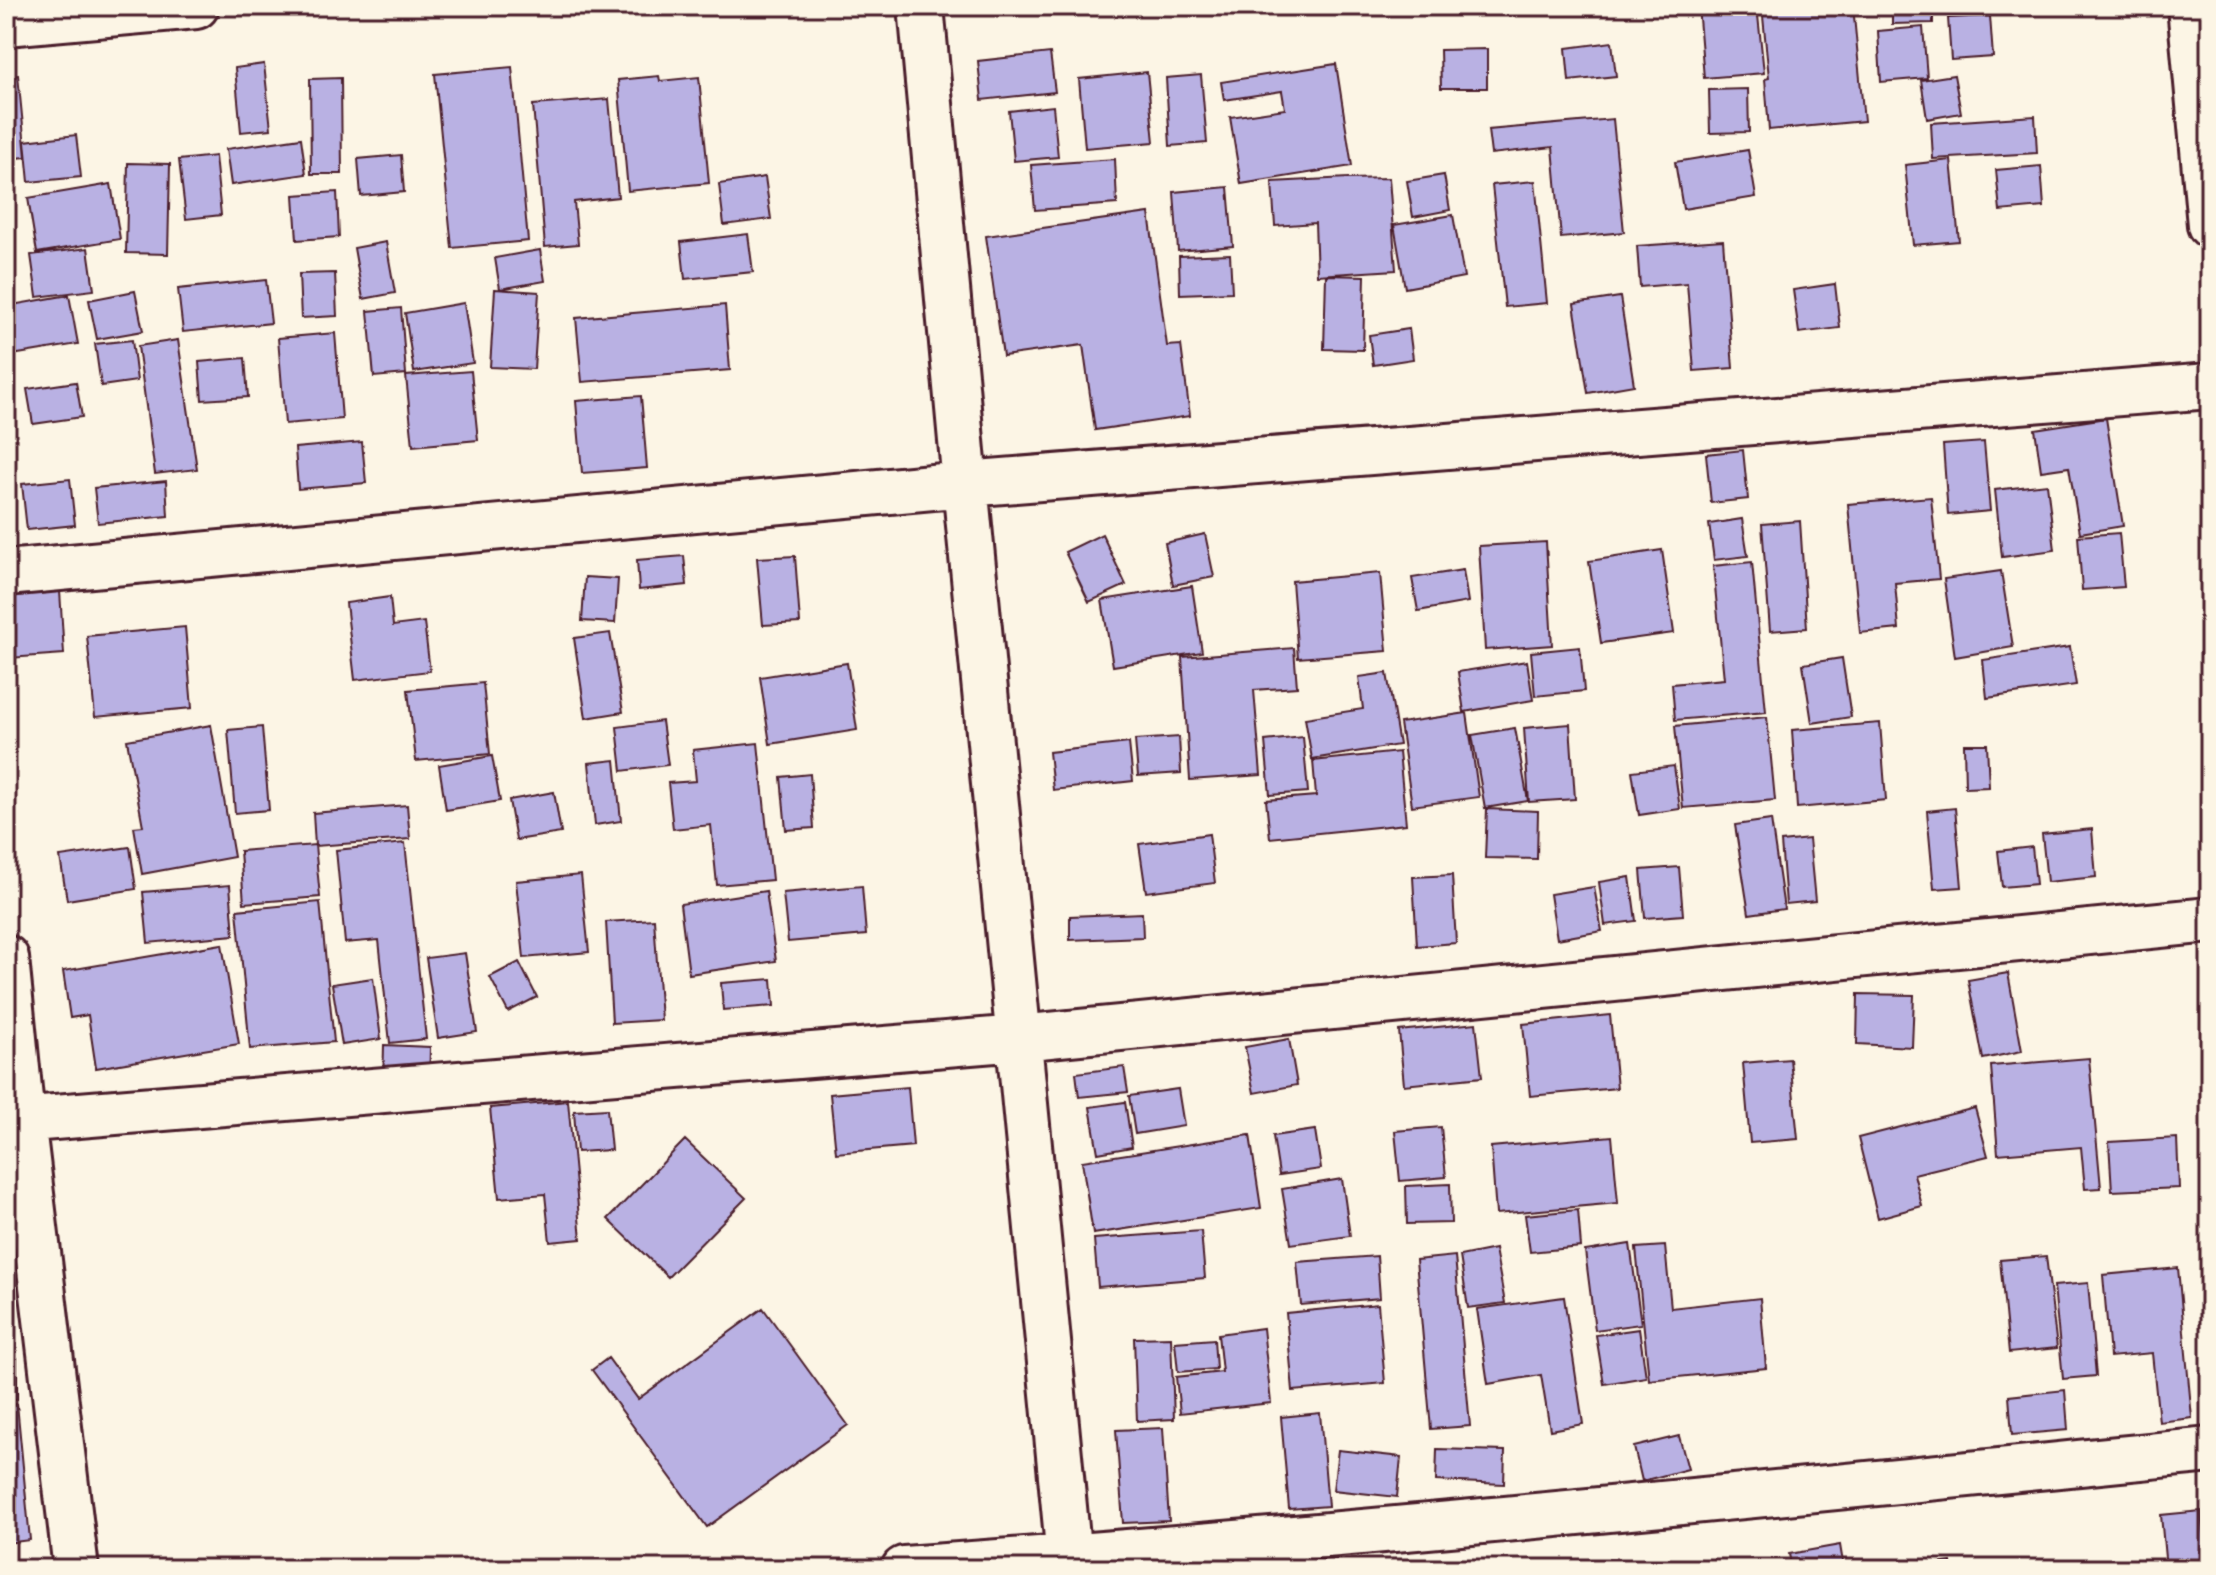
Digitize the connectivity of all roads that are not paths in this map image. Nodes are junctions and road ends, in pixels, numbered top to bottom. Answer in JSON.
{"nodes":[{"id":1,"x":196,"y":6,"type":"edge"},
{"id":2,"x":921,"y":6,"type":"edge"},
{"id":3,"x":2190,"y":6,"type":"edge"},
{"id":4,"x":6,"y":23,"type":"edge"},
{"id":5,"x":2210,"y":225,"type":"edge"},
{"id":6,"x":2210,"y":386,"type":"edge"},
{"id":7,"x":965,"y":484,"type":"junction"},
{"id":8,"x":6,"y":573,"type":"edge"},
{"id":9,"x":2210,"y":920,"type":"edge"},
{"id":10,"x":6,"y":958,"type":"edge"},
{"id":11,"x":1019,"y":1038,"type":"junction"},
{"id":12,"x":14,"y":1120,"type":"edge"},
{"id":13,"x":2210,"y":1450,"type":"edge"},
{"id":14,"x":1070,"y":1563,"type":"edge"},
{"id":15,"x":76,"y":1569,"type":"edge"},
{"id":16,"x":904,"y":1569,"type":"edge"}],
"edges":[{"from":1,"to":4,"type":"street"},
{"from":2,"to":7,"type":"street"},
{"from":3,"to":5,"type":"street"},
{"from":6,"to":7,"type":"street"},
{"from":7,"to":8,"type":"street"},
{"from":7,"to":11,"type":"street"},
{"from":9,"to":11,"type":"street"},
{"from":10,"to":12,"type":"street"},
{"from":11,"to":12,"type":"street"},
{"from":11,"to":14,"type":"street"},
{"from":12,"to":15,"type":"street"},
{"from":13,"to":14,"type":"street"},
{"from":14,"to":16,"type":"street"}]}
